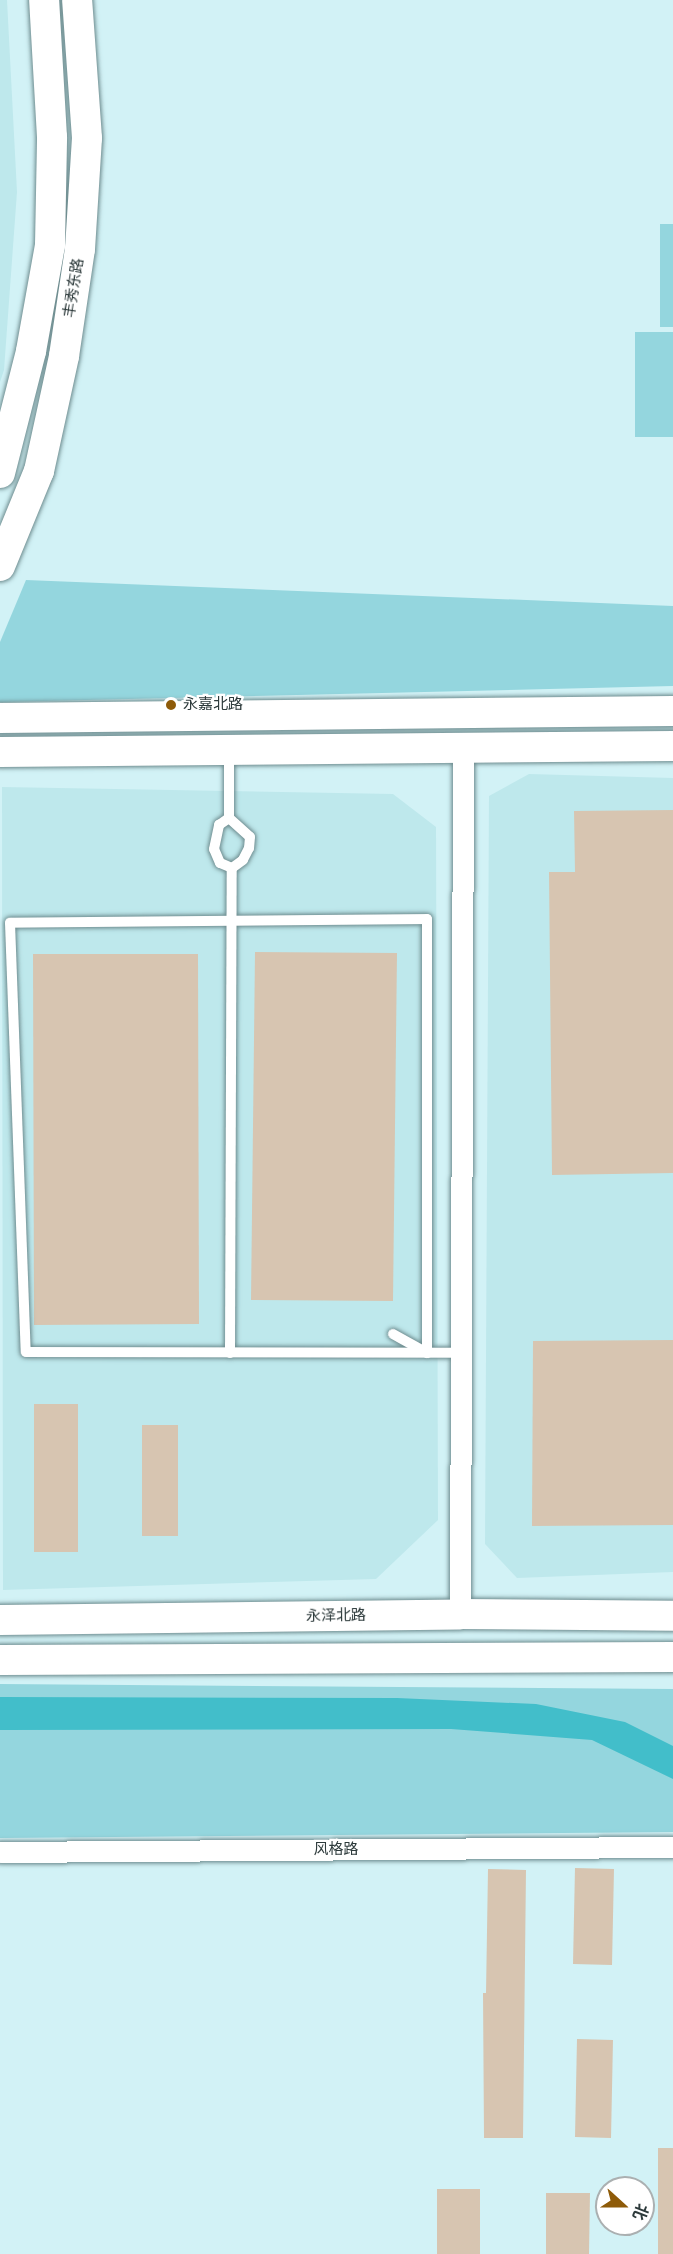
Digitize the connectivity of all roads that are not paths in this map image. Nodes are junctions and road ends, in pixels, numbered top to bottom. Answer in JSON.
{"nodes":[{"id":1,"x":44,"y":0,"type":"edge"},
{"id":2,"x":77,"y":0,"type":"edge"},
{"id":3,"x":0,"y":473,"type":"edge"},
{"id":4,"x":0,"y":566,"type":"edge"},
{"id":5,"x":673,"y":711,"type":"edge"},
{"id":6,"x":0,"y":718,"type":"edge"},
{"id":7,"x":673,"y":746,"type":"edge"},
{"id":8,"x":463,"y":749,"type":"junction"},
{"id":9,"x":0,"y":752,"type":"edge"},
{"id":10,"x":229,"y":752,"type":"junction"},
{"id":11,"x":229,"y":818,"type":"junction"},
{"id":12,"x":232,"y":868,"type":"junction"},
{"id":13,"x":233,"y":921,"type":"junction"},
{"id":14,"x":393,"y":1334,"type":"dead end"},
{"id":15,"x":230,"y":1353,"type":"junction"},
{"id":16,"x":427,"y":1353,"type":"junction"},
{"id":17,"x":460,"y":1353,"type":"junction"},
{"id":18,"x":460,"y":1614,"type":"junction"},
{"id":19,"x":673,"y":1616,"type":"edge"},
{"id":20,"x":0,"y":1620,"type":"edge"},
{"id":21,"x":673,"y":1657,"type":"edge"},
{"id":22,"x":0,"y":1660,"type":"edge"},
{"id":23,"x":673,"y":1847,"type":"edge"},
{"id":24,"x":0,"y":1852,"type":"edge"}],
"edges":[{"from":1,"to":3,"type":"street","name":"丰秀东路"},
{"from":2,"to":4,"type":"street","name":"丰秀东路"},
{"from":5,"to":6,"type":"street"},
{"from":7,"to":8,"type":"street"},
{"from":8,"to":10,"type":"street"},
{"from":8,"to":17,"type":"street"},
{"from":9,"to":10,"type":"street"},
{"from":10,"to":11,"type":"lane"},
{"from":11,"to":12,"type":"lane"},
{"from":11,"to":12,"type":"lane"},
{"from":12,"to":13,"type":"lane"},
{"from":13,"to":15,"type":"lane"},
{"from":13,"to":15,"type":"lane"},
{"from":13,"to":16,"type":"lane"},
{"from":14,"to":16,"type":"lane"},
{"from":15,"to":16,"type":"lane"},
{"from":16,"to":17,"type":"lane"},
{"from":17,"to":18,"type":"street"},
{"from":18,"to":19,"type":"street","name":"永泽北路"},
{"from":18,"to":20,"type":"street","name":"永泽北路"},
{"from":21,"to":22,"type":"street"},
{"from":23,"to":24,"type":"street","name":"风格路"}]}
